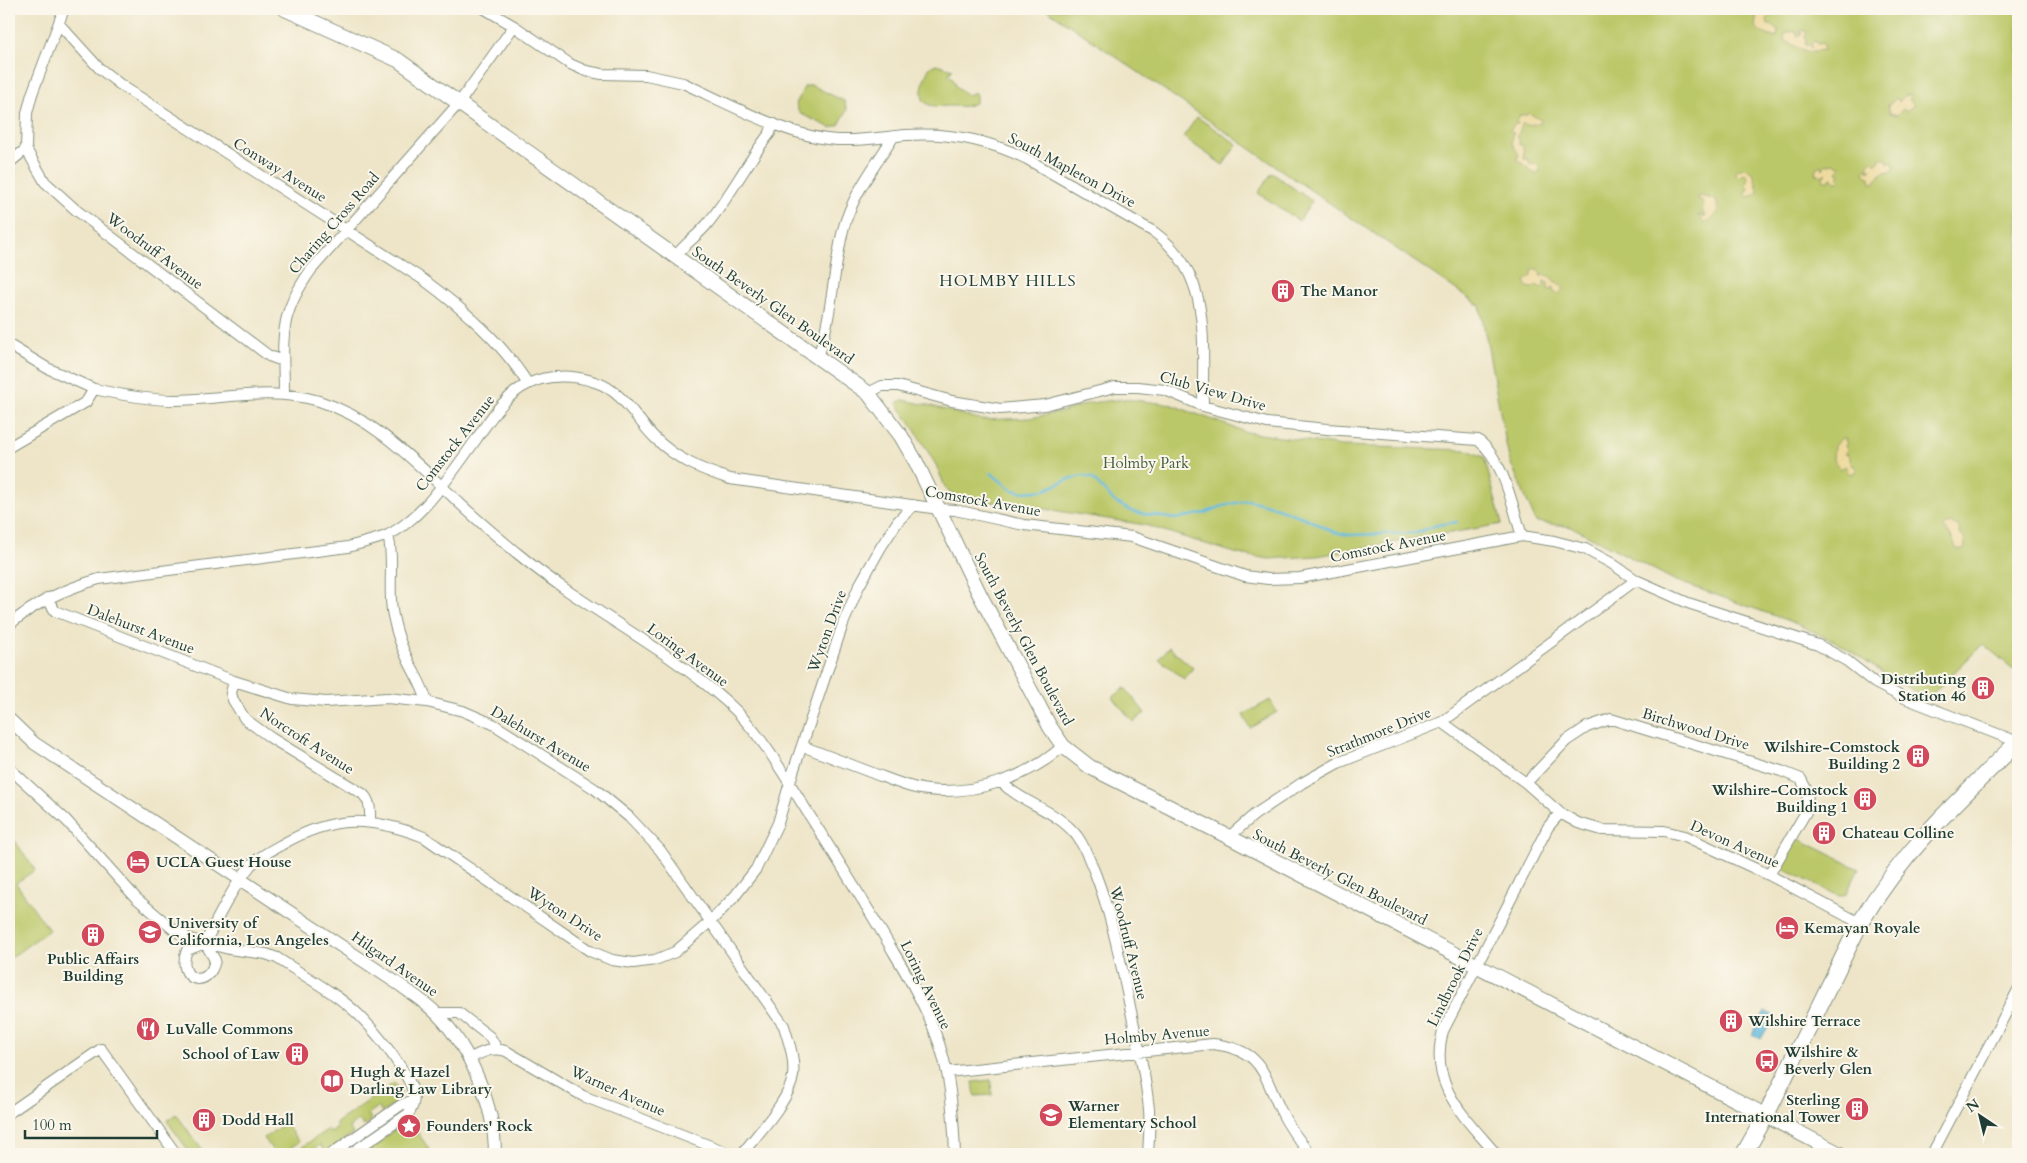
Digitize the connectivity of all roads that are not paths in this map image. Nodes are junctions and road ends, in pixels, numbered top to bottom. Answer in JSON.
{"nodes":[{"id":1,"x":64,"y":9,"type":"edge"},
{"id":2,"x":285,"y":9,"type":"edge"},
{"id":3,"x":485,"y":9,"type":"edge"},
{"id":4,"x":59,"y":24,"type":"junction"},
{"id":5,"x":514,"y":26,"type":"junction"},
{"id":6,"x":459,"y":103,"type":"junction"},
{"id":7,"x":773,"y":123,"type":"junction"},
{"id":8,"x":894,"y":136,"type":"junction"},
{"id":9,"x":26,"y":149,"type":"junction"},
{"id":10,"x":9,"y":163,"type":"edge"},
{"id":11,"x":347,"y":230,"type":"junction"},
{"id":12,"x":676,"y":256,"type":"junction"},
{"id":13,"x":9,"y":345,"type":"edge"},
{"id":14,"x":818,"y":357,"type":"junction"},
{"id":15,"x":283,"y":361,"type":"junction"},
{"id":16,"x":528,"y":384,"type":"junction"},
{"id":17,"x":94,"y":390,"type":"junction"},
{"id":18,"x":868,"y":393,"type":"junction"},
{"id":19,"x":284,"y":396,"type":"junction"},
{"id":20,"x":1203,"y":406,"type":"junction"},
{"id":21,"x":9,"y":446,"type":"edge"},
{"id":22,"x":441,"y":486,"type":"junction"},
{"id":23,"x":914,"y":505,"type":"junction"},
{"id":24,"x":939,"y":509,"type":"junction"},
{"id":25,"x":388,"y":535,"type":"junction"},
{"id":26,"x":1522,"y":536,"type":"junction"},
{"id":27,"x":1636,"y":580,"type":"junction"},
{"id":28,"x":47,"y":598,"type":"junction"},
{"id":29,"x":9,"y":625,"type":"edge"},
{"id":30,"x":234,"y":681,"type":"junction"},
{"id":31,"x":427,"y":702,"type":"junction"},
{"id":32,"x":9,"y":719,"type":"edge"},
{"id":33,"x":1442,"y":722,"type":"junction"},
{"id":34,"x":2018,"y":742,"type":"edge"},
{"id":35,"x":802,"y":746,"type":"junction"},
{"id":36,"x":1063,"y":746,"type":"junction"},
{"id":37,"x":9,"y":768,"type":"edge"},
{"id":38,"x":1001,"y":782,"type":"junction"},
{"id":39,"x":789,"y":783,"type":"junction"},
{"id":40,"x":1526,"y":783,"type":"junction"},
{"id":41,"x":1560,"y":813,"type":"junction"},
{"id":42,"x":370,"y":821,"type":"junction"},
{"id":43,"x":1229,"y":837,"type":"junction"},
{"id":44,"x":1769,"y":874,"type":"junction"},
{"id":45,"x":241,"y":880,"type":"junction"},
{"id":46,"x":711,"y":921,"type":"junction"},
{"id":47,"x":1860,"y":923,"type":"junction"},
{"id":48,"x":205,"y":942,"type":"junction"},
{"id":49,"x":1476,"y":966,"type":"junction"},
{"id":50,"x":2018,"y":990,"type":"edge"},
{"id":51,"x":2015,"y":1006,"type":"edge"},
{"id":52,"x":436,"y":1013,"type":"junction"},
{"id":53,"x":497,"y":1048,"type":"junction"},
{"id":54,"x":1139,"y":1051,"type":"junction"},
{"id":55,"x":469,"y":1059,"type":"junction"},
{"id":56,"x":947,"y":1072,"type":"junction"},
{"id":57,"x":414,"y":1100,"type":"junction"},
{"id":58,"x":9,"y":1113,"type":"edge"},
{"id":59,"x":1766,"y":1115,"type":"junction"},
{"id":60,"x":176,"y":1154,"type":"edge"},
{"id":61,"x":332,"y":1154,"type":"edge"},
{"id":62,"x":350,"y":1154,"type":"edge"},
{"id":63,"x":495,"y":1154,"type":"edge"},
{"id":64,"x":731,"y":1154,"type":"edge"},
{"id":65,"x":742,"y":1154,"type":"edge"},
{"id":66,"x":955,"y":1154,"type":"edge"},
{"id":67,"x":1148,"y":1154,"type":"edge"},
{"id":68,"x":1311,"y":1154,"type":"edge"},
{"id":69,"x":1496,"y":1154,"type":"edge"},
{"id":70,"x":1744,"y":1154,"type":"edge"},
{"id":71,"x":1840,"y":1154,"type":"edge"},
{"id":72,"x":1932,"y":1154,"type":"edge"}],
"edges":[{"from":1,"to":4,"type":"street"},
{"from":2,"to":6,"type":"main road","name":"South Beverly Glen Boulevard"},
{"from":3,"to":5,"type":"street","name":"South Mapleton Drive"},
{"from":4,"to":9,"type":"street"},
{"from":4,"to":11,"type":"street","name":"Conway Avenue"},
{"from":5,"to":6,"type":"street","name":"Charing Cross Road"},
{"from":5,"to":7,"type":"street","name":"South Mapleton Drive"},
{"from":6,"to":11,"type":"street","name":"Charing Cross Road"},
{"from":6,"to":12,"type":"main road","name":"South Beverly Glen Boulevard"},
{"from":7,"to":8,"type":"street","name":"South Mapleton Drive"},
{"from":7,"to":12,"type":"street"},
{"from":8,"to":14,"type":"street"},
{"from":8,"to":20,"type":"street","name":"South Mapleton Drive"},
{"from":9,"to":10,"type":"street"},
{"from":9,"to":15,"type":"street","name":"Woodruff Avenue"},
{"from":11,"to":15,"type":"street","name":"Charing Cross Road"},
{"from":11,"to":16,"type":"street","name":"Conway Avenue"},
{"from":12,"to":14,"type":"main road","name":"South Beverly Glen Boulevard"},
{"from":13,"to":17,"type":"street"},
{"from":14,"to":18,"type":"main road","name":"South Beverly Glen Boulevard"},
{"from":15,"to":19,"type":"street","name":"Charing Cross Road"},
{"from":16,"to":22,"type":"street","name":"Comstock Avenue"},
{"from":16,"to":23,"type":"street","name":"Comstock Avenue"},
{"from":17,"to":19,"type":"street"},
{"from":17,"to":21,"type":"street"},
{"from":18,"to":20,"type":"street","name":"Club View Drive"},
{"from":18,"to":24,"type":"main road","name":"South Beverly Glen Boulevard"},
{"from":19,"to":22,"type":"street","name":"Loring Avenue"},
{"from":20,"to":26,"type":"street","name":"Club View Drive"},
{"from":22,"to":25,"type":"street","name":"Comstock Avenue"},
{"from":22,"to":39,"type":"street","name":"Loring Avenue"},
{"from":23,"to":24,"type":"street","name":"Comstock Avenue"},
{"from":23,"to":35,"type":"street","name":"Wyton Drive"},
{"from":24,"to":26,"type":"street","name":"Comstock Avenue"},
{"from":24,"to":36,"type":"main road","name":"South Beverly Glen Boulevard"},
{"from":25,"to":28,"type":"street","name":"Comstock Avenue"},
{"from":25,"to":31,"type":"street"},
{"from":26,"to":27,"type":"street","name":"Comstock Avenue"},
{"from":27,"to":33,"type":"street","name":"Strathmore Drive"},
{"from":27,"to":34,"type":"street","name":"Comstock Avenue"},
{"from":28,"to":29,"type":"street","name":"Comstock Avenue"},
{"from":28,"to":30,"type":"street","name":"Dalehurst Avenue"},
{"from":30,"to":31,"type":"street","name":"Dalehurst Avenue"},
{"from":30,"to":42,"type":"street","name":"Norcroft Avenue"},
{"from":31,"to":46,"type":"street","name":"Dalehurst Avenue"},
{"from":32,"to":45,"type":"street","name":"Hilgard Avenue"},
{"from":33,"to":40,"type":"street","name":"Devon Avenue"},
{"from":33,"to":43,"type":"street","name":"Strathmore Drive"},
{"from":34,"to":47,"type":"main road"},
{"from":35,"to":38,"type":"street"},
{"from":35,"to":39,"type":"street","name":"Wyton Drive"},
{"from":36,"to":38,"type":"street"},
{"from":36,"to":43,"type":"main road","name":"South Beverly Glen Boulevard"},
{"from":37,"to":48,"type":"street"},
{"from":38,"to":54,"type":"street","name":"Woodruff Avenue"},
{"from":39,"to":46,"type":"street","name":"Wyton Drive"},
{"from":39,"to":56,"type":"street","name":"Loring Avenue"},
{"from":40,"to":41,"type":"street","name":"Devon Avenue"},
{"from":40,"to":44,"type":"street","name":"Birchwood Drive"},
{"from":41,"to":44,"type":"street","name":"Devon Avenue"},
{"from":41,"to":49,"type":"street","name":"Lindbrook Drive"},
{"from":42,"to":45,"type":"street","name":"Wyton Drive"},
{"from":42,"to":46,"type":"street","name":"Wyton Drive"},
{"from":43,"to":49,"type":"main road","name":"South Beverly Glen Boulevard"},
{"from":44,"to":47,"type":"street","name":"Devon Avenue"},
{"from":45,"to":48,"type":"street","name":"Wyton Drive"},
{"from":45,"to":52,"type":"street","name":"Hilgard Avenue"},
{"from":46,"to":65,"type":"street","name":"Dalehurst Avenue"},
{"from":47,"to":59,"type":"main road"},
{"from":48,"to":57,"type":"street"},
{"from":49,"to":59,"type":"main road","name":"South Beverly Glen Boulevard"},
{"from":49,"to":69,"type":"street","name":"Lindbrook Drive"},
{"from":50,"to":51,"type":"street"},
{"from":51,"to":72,"type":"street"},
{"from":52,"to":53,"type":"street","name":"Warner Avenue"},
{"from":52,"to":55,"type":"street","name":"Hilgard Avenue"},
{"from":53,"to":55,"type":"street"},
{"from":53,"to":64,"type":"street","name":"Warner Avenue"},
{"from":54,"to":56,"type":"street","name":"Holmby Avenue"},
{"from":54,"to":67,"type":"street","name":"Woodruff Avenue"},
{"from":54,"to":68,"type":"street","name":"Holmby Avenue"},
{"from":55,"to":63,"type":"street","name":"Hilgard Avenue"},
{"from":56,"to":66,"type":"street","name":"Loring Avenue"},
{"from":57,"to":61,"type":"street"},
{"from":57,"to":62,"type":"street"},
{"from":58,"to":60,"type":"street"},
{"from":59,"to":70,"type":"main road"},
{"from":59,"to":71,"type":"main road","name":"South Beverly Glen Boulevard"}]}
